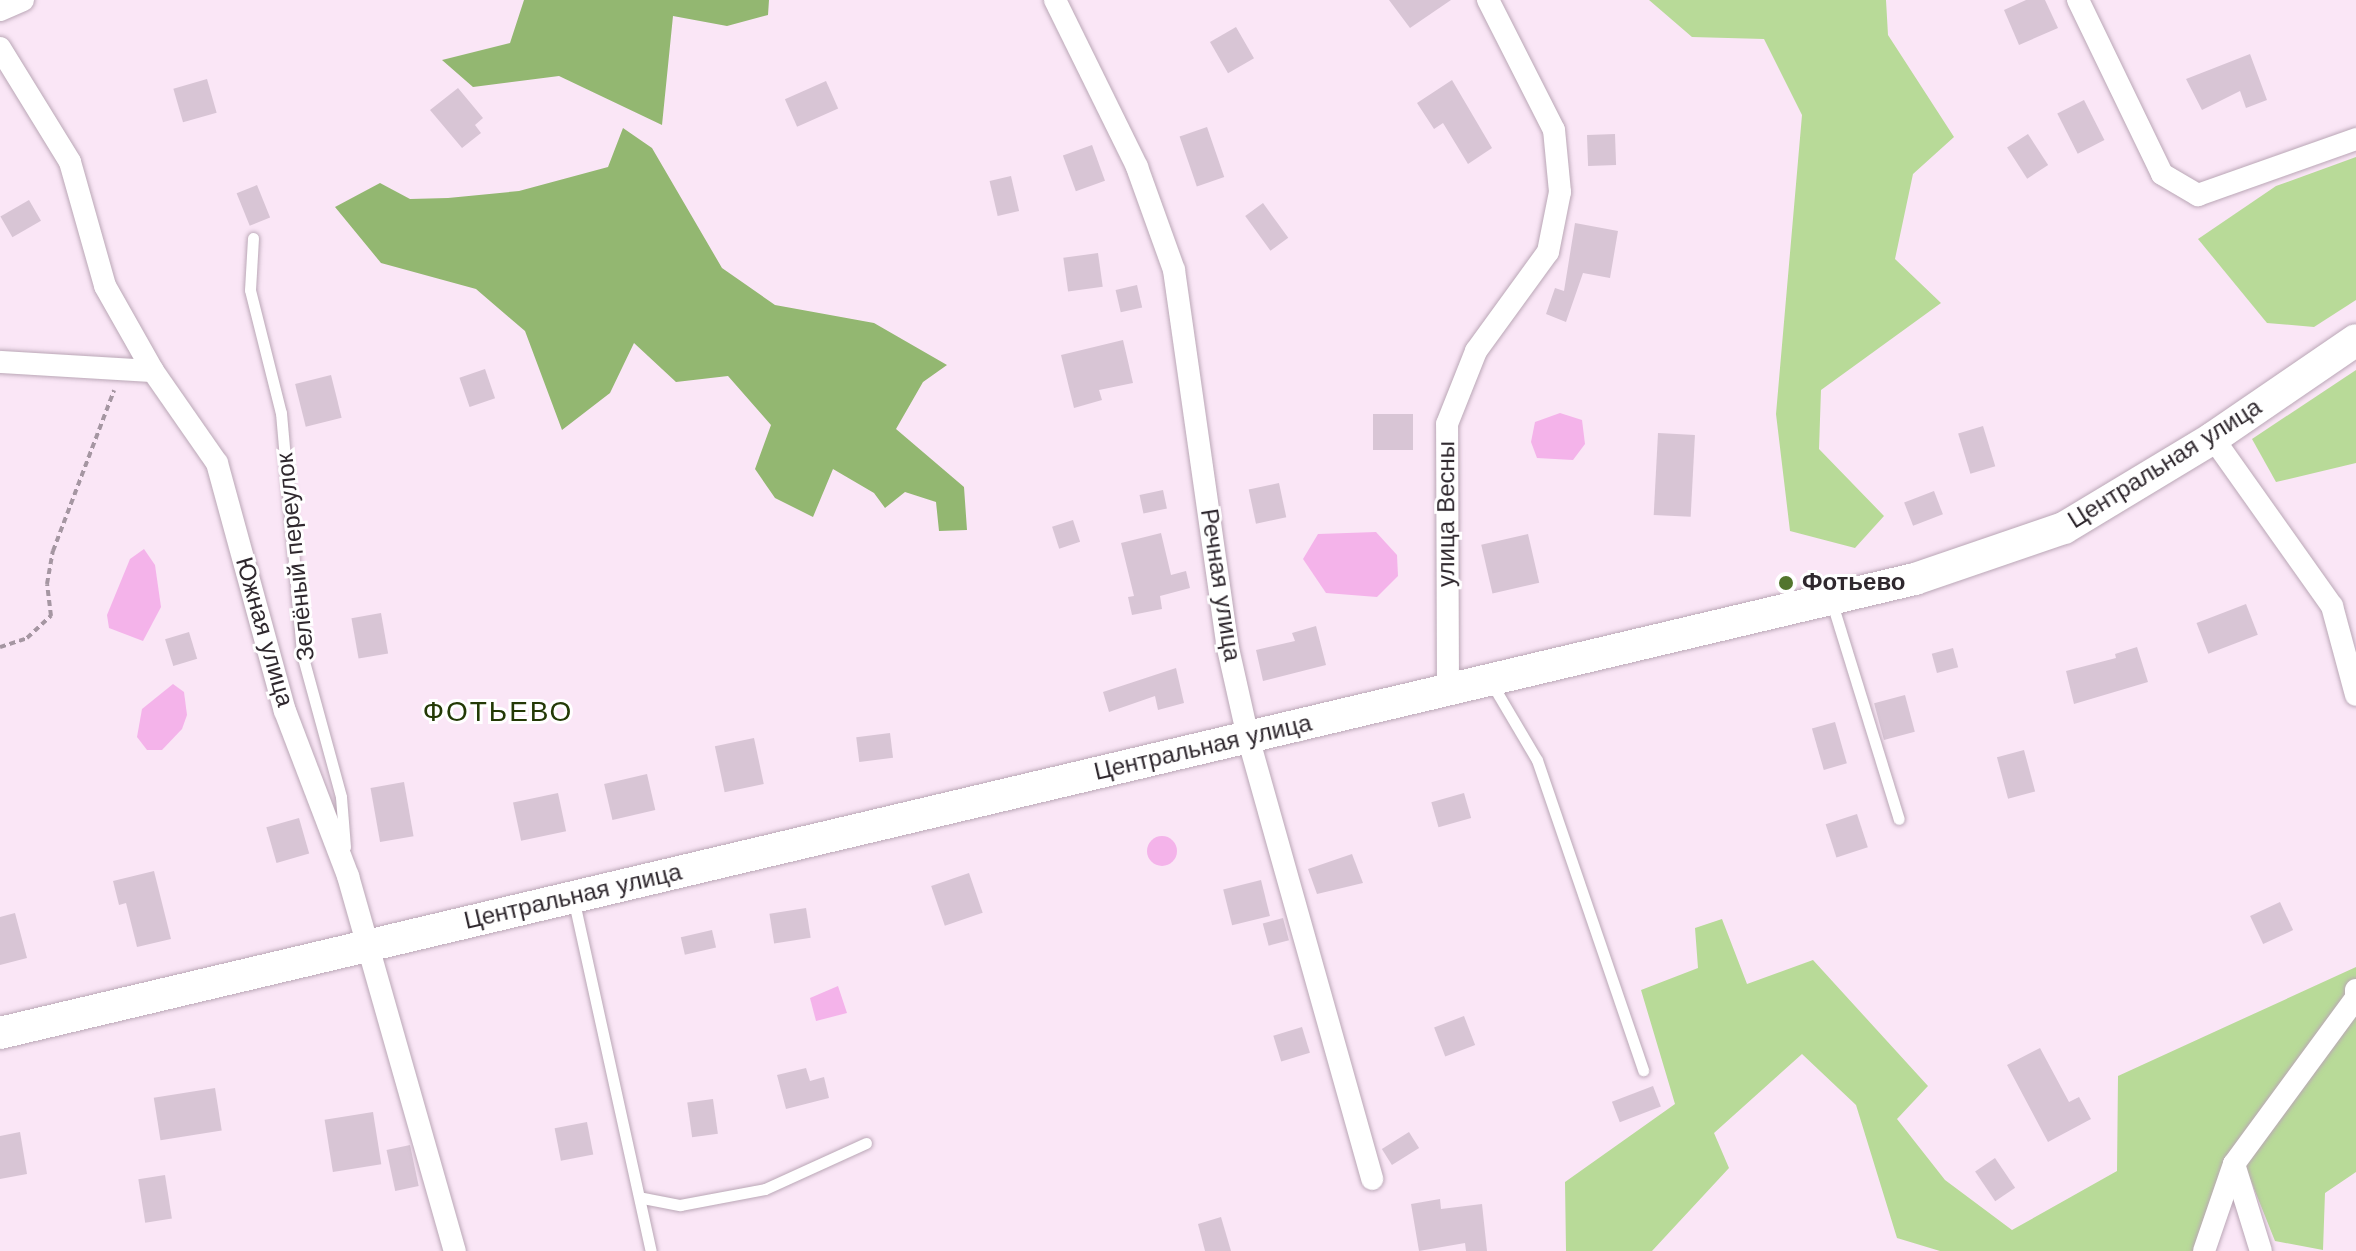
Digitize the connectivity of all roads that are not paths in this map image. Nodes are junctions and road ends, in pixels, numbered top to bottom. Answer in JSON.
{"nodes":[{"id":1,"x":23,"y":0,"type":"edge"},
{"id":2,"x":1055,"y":0,"type":"edge"},
{"id":3,"x":1488,"y":0,"type":"edge"},
{"id":4,"x":2078,"y":0,"type":"edge"},
{"id":5,"x":0,"y":10,"type":"edge"},
{"id":6,"x":0,"y":48,"type":"edge"},
{"id":7,"x":2356,"y":139,"type":"edge"},
{"id":8,"x":253,"y":238,"type":"dead end"},
{"id":9,"x":2356,"y":340,"type":"edge"},
{"id":10,"x":0,"y":362,"type":"edge"},
{"id":11,"x":153,"y":371,"type":"junction"},
{"id":12,"x":2213,"y":438,"type":"junction"},
{"id":13,"x":1831,"y":599,"type":"junction"},
{"id":14,"x":2332,"y":606,"type":"junction"},
{"id":15,"x":2356,"y":618,"type":"edge"},
{"id":16,"x":1490,"y":680,"type":"junction"},
{"id":17,"x":1448,"y":690,"type":"junction"},
{"id":18,"x":2356,"y":695,"type":"edge"},
{"id":19,"x":1248,"y":737,"type":"junction"},
{"id":20,"x":1899,"y":819,"type":"dead end"},
{"id":21,"x":348,"y":876,"type":"junction"},
{"id":22,"x":573,"y":897,"type":"junction"},
{"id":23,"x":364,"y":946,"type":"junction"},
{"id":24,"x":2356,"y":990,"type":"edge"},
{"id":25,"x":0,"y":1033,"type":"edge"},
{"id":26,"x":1643,"y":1070,"type":"dead end"},
{"id":27,"x":866,"y":1143,"type":"dead end"},
{"id":28,"x":2234,"y":1164,"type":"junction"},
{"id":29,"x":1372,"y":1179,"type":"dead end"},
{"id":30,"x":643,"y":1198,"type":"junction"},
{"id":31,"x":455,"y":1251,"type":"edge"},
{"id":32,"x":651,"y":1251,"type":"edge"},
{"id":33,"x":2204,"y":1251,"type":"edge"},
{"id":34,"x":2261,"y":1251,"type":"edge"}],
"edges":[{"from":1,"to":5,"type":"street"},
{"from":2,"to":19,"type":"street","name":"Речная улица"},
{"from":3,"to":17,"type":"street","name":"улица Весны"},
{"from":4,"to":7,"type":"street"},
{"from":6,"to":11,"type":"street","name":"Южная улица"},
{"from":8,"to":21,"type":"lane","name":"Зелёный переулок"},
{"from":9,"to":12,"type":"main road","name":"Центральная улица"},
{"from":10,"to":11,"type":"street"},
{"from":11,"to":21,"type":"street","name":"Южная улица"},
{"from":12,"to":13,"type":"main road","name":"Центральная улица"},
{"from":12,"to":14,"type":"street"},
{"from":13,"to":16,"type":"main road","name":"Центральная улица"},
{"from":13,"to":20,"type":"lane"},
{"from":14,"to":15,"type":"street"},
{"from":14,"to":18,"type":"street"},
{"from":16,"to":17,"type":"main road","name":"Центральная улица"},
{"from":16,"to":26,"type":"lane"},
{"from":17,"to":19,"type":"main road","name":"Центральная улица"},
{"from":19,"to":22,"type":"main road","name":"Центральная улица"},
{"from":19,"to":29,"type":"street","name":"Речная улица"},
{"from":21,"to":23,"type":"street","name":"Южная улица"},
{"from":22,"to":23,"type":"main road","name":"Центральная улица"},
{"from":22,"to":30,"type":"lane"},
{"from":23,"to":25,"type":"main road","name":"Центральная улица"},
{"from":23,"to":31,"type":"street","name":"Южная улица"},
{"from":24,"to":28,"type":"street"},
{"from":27,"to":30,"type":"lane"},
{"from":28,"to":33,"type":"street"},
{"from":28,"to":34,"type":"street"},
{"from":30,"to":32,"type":"lane"}]}
